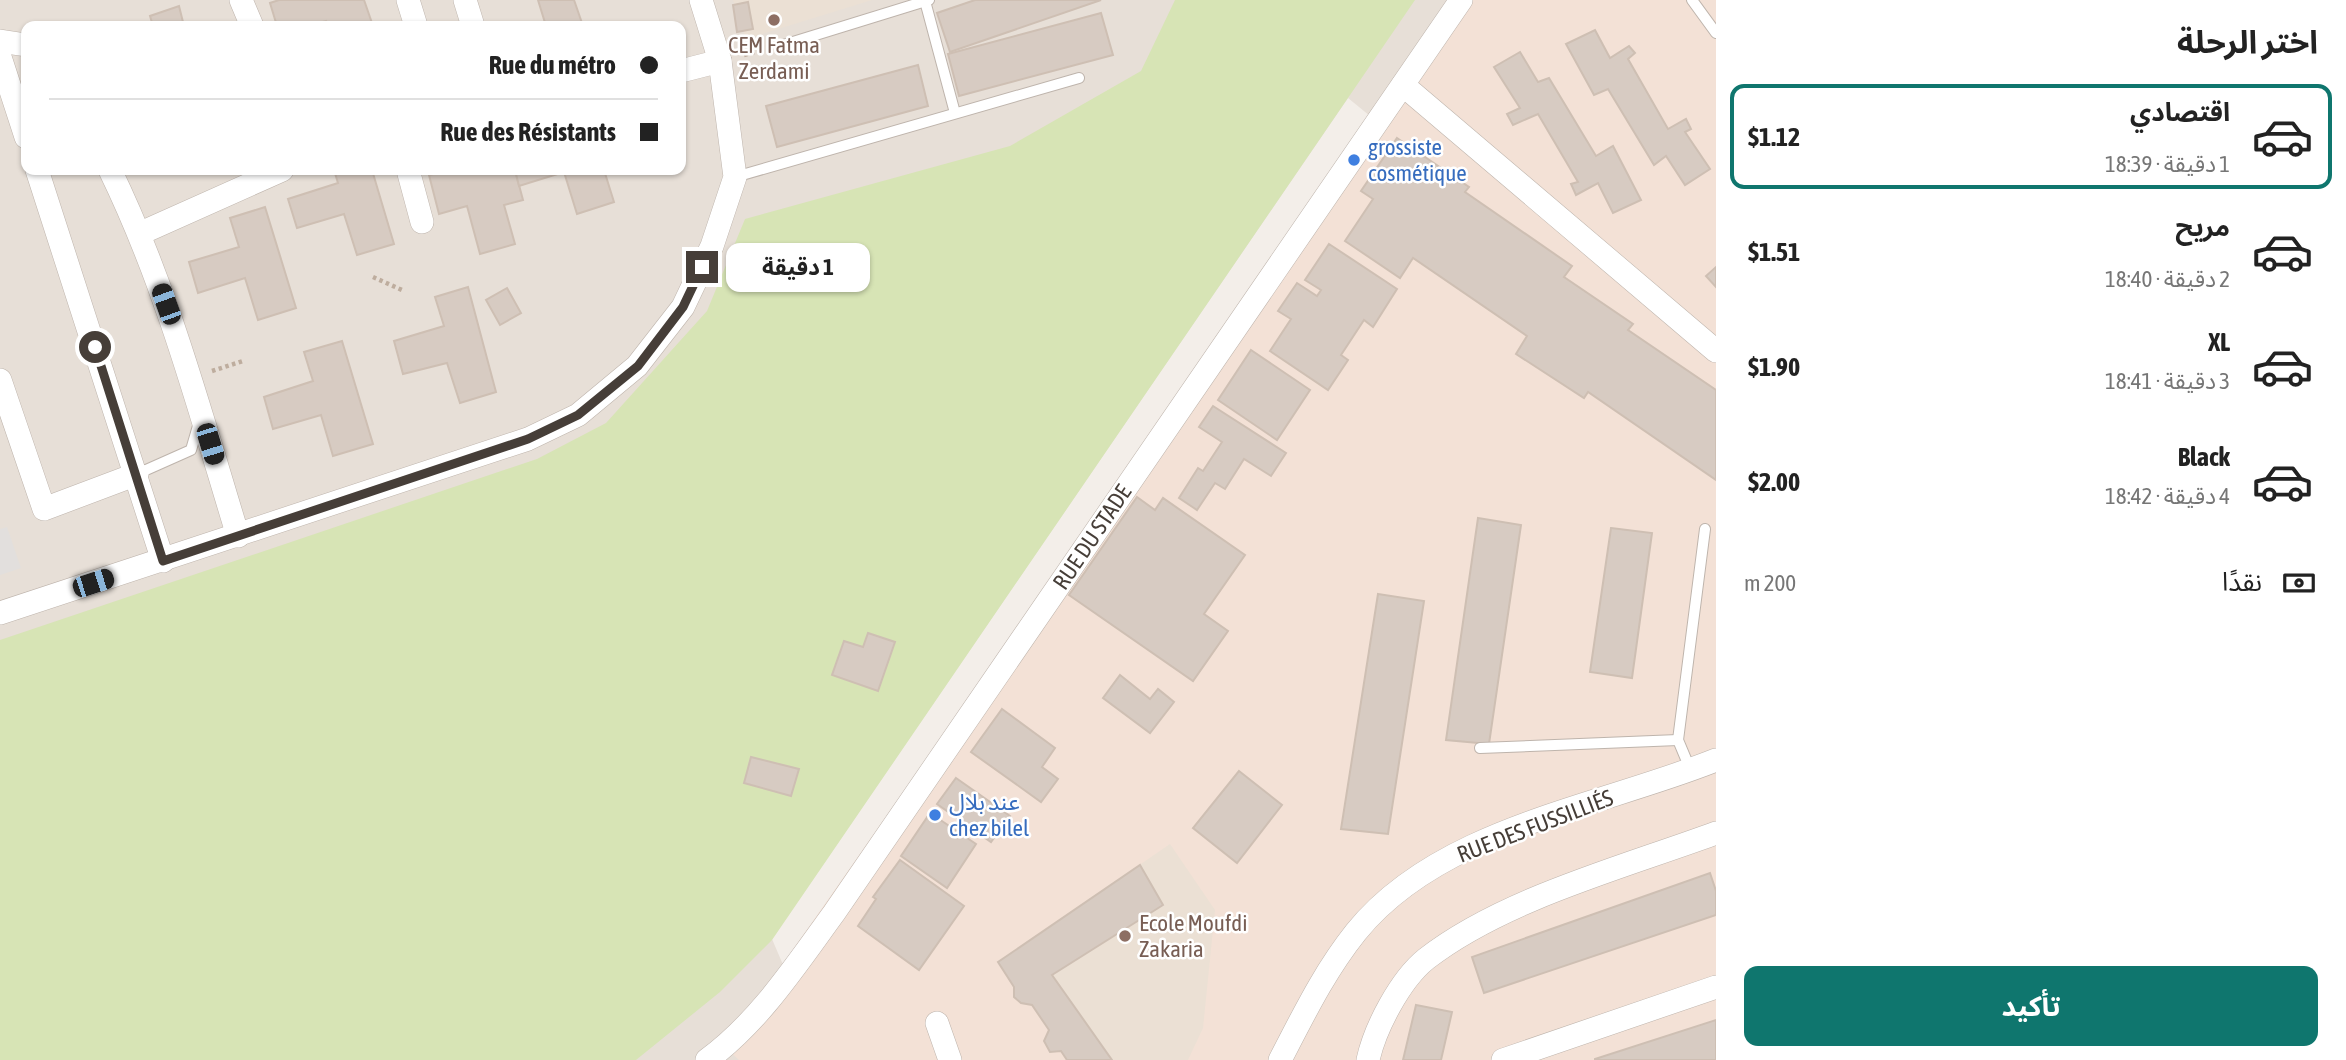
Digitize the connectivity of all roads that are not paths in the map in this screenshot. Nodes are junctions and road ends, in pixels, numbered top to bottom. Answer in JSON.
{"nodes":[{"id":1,"x":241,"y":0,"type":"edge"},
{"id":2,"x":408,"y":0,"type":"edge"},
{"id":3,"x":465,"y":0,"type":"edge"},
{"id":4,"x":701,"y":0,"type":"edge"},
{"id":5,"x":1461,"y":0,"type":"edge"},
{"id":6,"x":1692,"y":0,"type":"edge"},
{"id":7,"x":927,"y":1,"type":"edge"},
{"id":8,"x":250,"y":21,"type":"edge"},
{"id":9,"x":414,"y":21,"type":"edge"},
{"id":10,"x":471,"y":21,"type":"edge"},
{"id":11,"x":1716,"y":33,"type":"edge"},
{"id":12,"x":0,"y":41,"type":"edge"},
{"id":13,"x":21,"y":44,"type":"edge"},
{"id":14,"x":780,"y":46,"type":"road end"},
{"id":15,"x":0,"y":57,"type":"edge"},
{"id":16,"x":720,"y":61,"type":"junction"},
{"id":17,"x":686,"y":70,"type":"edge"},
{"id":18,"x":1079,"y":78,"type":"dead end"},
{"id":19,"x":1403,"y":85,"type":"junction"},
{"id":20,"x":955,"y":113,"type":"junction"},
{"id":21,"x":21,"y":122,"type":"edge"},
{"id":22,"x":39,"y":175,"type":"edge"},
{"id":23,"x":112,"y":175,"type":"edge"},
{"id":24,"x":271,"y":175,"type":"edge"},
{"id":25,"x":409,"y":175,"type":"edge"},
{"id":26,"x":735,"y":177,"type":"junction"},
{"id":27,"x":422,"y":222,"type":"dead end"},
{"id":28,"x":141,"y":233,"type":"junction"},
{"id":29,"x":1716,"y":351,"type":"edge"},
{"id":30,"x":0,"y":380,"type":"edge"},
{"id":31,"x":193,"y":388,"type":"junction"},
{"id":32,"x":137,"y":474,"type":"junction"},
{"id":33,"x":1705,"y":529,"type":"dead end"},
{"id":34,"x":238,"y":536,"type":"junction"},
{"id":35,"x":163,"y":561,"type":"junction"},
{"id":36,"x":0,"y":613,"type":"edge"},
{"id":37,"x":1678,"y":740,"type":"junction"},
{"id":38,"x":1480,"y":748,"type":"dead end"},
{"id":39,"x":1716,"y":763,"type":"edge"},
{"id":40,"x":1691,"y":771,"type":"junction"},
{"id":41,"x":1716,"y":833,"type":"edge"},
{"id":42,"x":1716,"y":987,"type":"edge"},
{"id":43,"x":937,"y":1023,"type":"dead end"},
{"id":44,"x":720,"y":1056,"type":"edge"},
{"id":45,"x":950,"y":1060,"type":"edge"},
{"id":46,"x":1280,"y":1060,"type":"edge"},
{"id":47,"x":1368,"y":1060,"type":"edge"},
{"id":48,"x":1503,"y":1060,"type":"edge"}],
"edges":[{"from":1,"to":8,"type":"street"},
{"from":2,"to":9,"type":"street"},
{"from":3,"to":10,"type":"street"},
{"from":4,"to":16,"type":"street"},
{"from":5,"to":19,"type":"street","name":"RUE DU STADE"},
{"from":6,"to":11,"type":"lane"},
{"from":7,"to":14,"type":"lane"},
{"from":7,"to":20,"type":"lane"},
{"from":12,"to":13,"type":"street"},
{"from":15,"to":21,"type":"street"},
{"from":16,"to":17,"type":"street"},
{"from":16,"to":26,"type":"street"},
{"from":18,"to":20,"type":"lane"},
{"from":19,"to":29,"type":"street"},
{"from":19,"to":44,"type":"street","name":"RUE DU STADE"},
{"from":20,"to":26,"type":"lane"},
{"from":22,"to":32,"type":"street"},
{"from":23,"to":28,"type":"street"},
{"from":24,"to":28,"type":"street"},
{"from":25,"to":27,"type":"street"},
{"from":26,"to":34,"type":"street"},
{"from":28,"to":31,"type":"street"},
{"from":30,"to":32,"type":"street"},
{"from":31,"to":32,"type":"lane"},
{"from":31,"to":34,"type":"street"},
{"from":32,"to":35,"type":"street"},
{"from":33,"to":37,"type":"lane"},
{"from":34,"to":35,"type":"street"},
{"from":35,"to":36,"type":"street"},
{"from":37,"to":38,"type":"lane"},
{"from":37,"to":40,"type":"lane"},
{"from":39,"to":40,"type":"street","name":"RUE DES FUSSILLIÉS"},
{"from":40,"to":46,"type":"street","name":"RUE DES FUSSILLIÉS"},
{"from":41,"to":47,"type":"street"},
{"from":42,"to":48,"type":"street"},
{"from":43,"to":45,"type":"street"}]}
